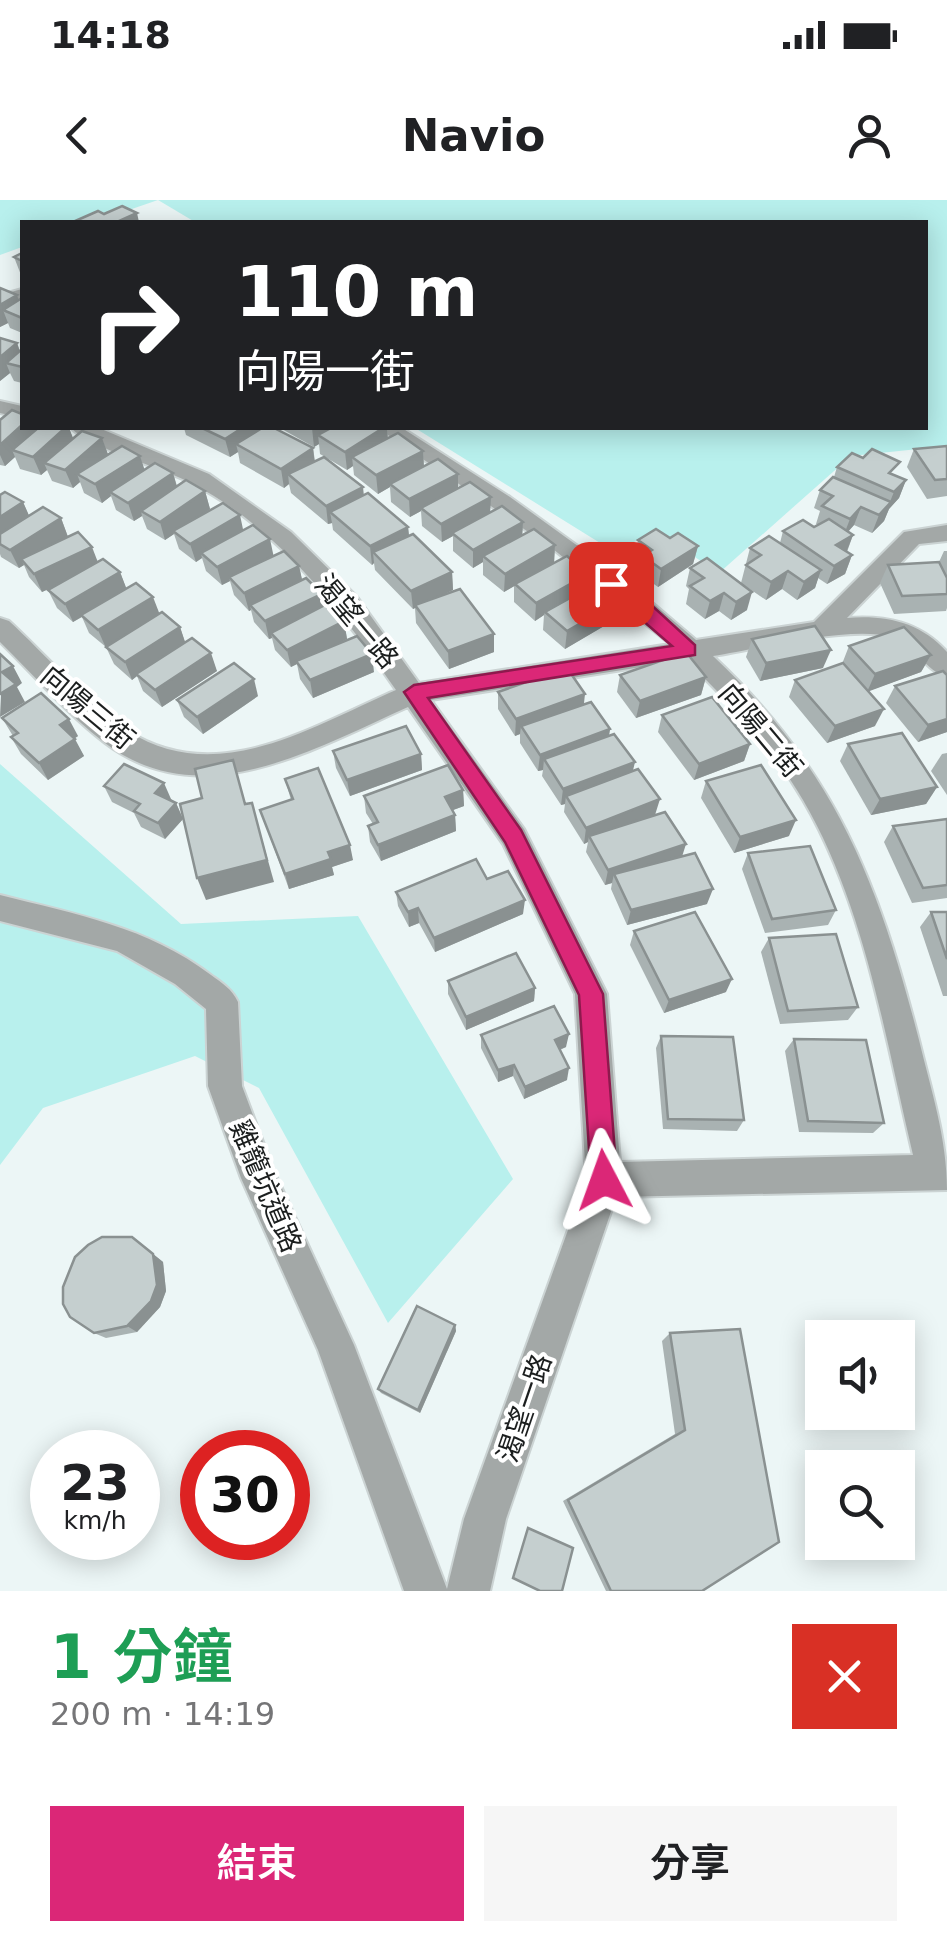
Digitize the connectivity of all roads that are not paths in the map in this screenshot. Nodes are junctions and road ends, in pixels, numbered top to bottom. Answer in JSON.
{"nodes":[{"id":1,"x":87,"y":430,"type":"edge"},
{"id":2,"x":391,"y":430,"type":"edge"},
{"id":3,"x":947,"y":532,"type":"edge"},
{"id":4,"x":0,"y":627,"type":"edge"},
{"id":5,"x":821,"y":630,"type":"junction"},
{"id":6,"x":688,"y":650,"type":"junction"},
{"id":7,"x":947,"y":668,"type":"edge"},
{"id":8,"x":414,"y":692,"type":"junction"},
{"id":9,"x":0,"y":908,"type":"edge"},
{"id":10,"x":941,"y":1172,"type":"edge"},
{"id":11,"x":604,"y":1180,"type":"junction"},
{"id":12,"x":426,"y":1591,"type":"edge"},
{"id":13,"x":468,"y":1591,"type":"edge"}],
"edges":[{"from":1,"to":8,"type":"street","name":"渴望一路"},
{"from":2,"to":6,"type":"street","name":"向陽二街"},
{"from":3,"to":5,"type":"street"},
{"from":4,"to":8,"type":"street","name":"向陽三街"},
{"from":5,"to":6,"type":"street","name":"向陽三街"},
{"from":5,"to":7,"type":"street","name":"向陽三街"},
{"from":6,"to":8,"type":"street","name":"向陽三街"},
{"from":6,"to":10,"type":"street","name":"向陽二街"},
{"from":8,"to":11,"type":"street","name":"渴望一路"},
{"from":9,"to":12,"type":"street","name":"雞籠坑道路"},
{"from":10,"to":11,"type":"street"},
{"from":11,"to":13,"type":"street","name":"渴望一路"}]}
